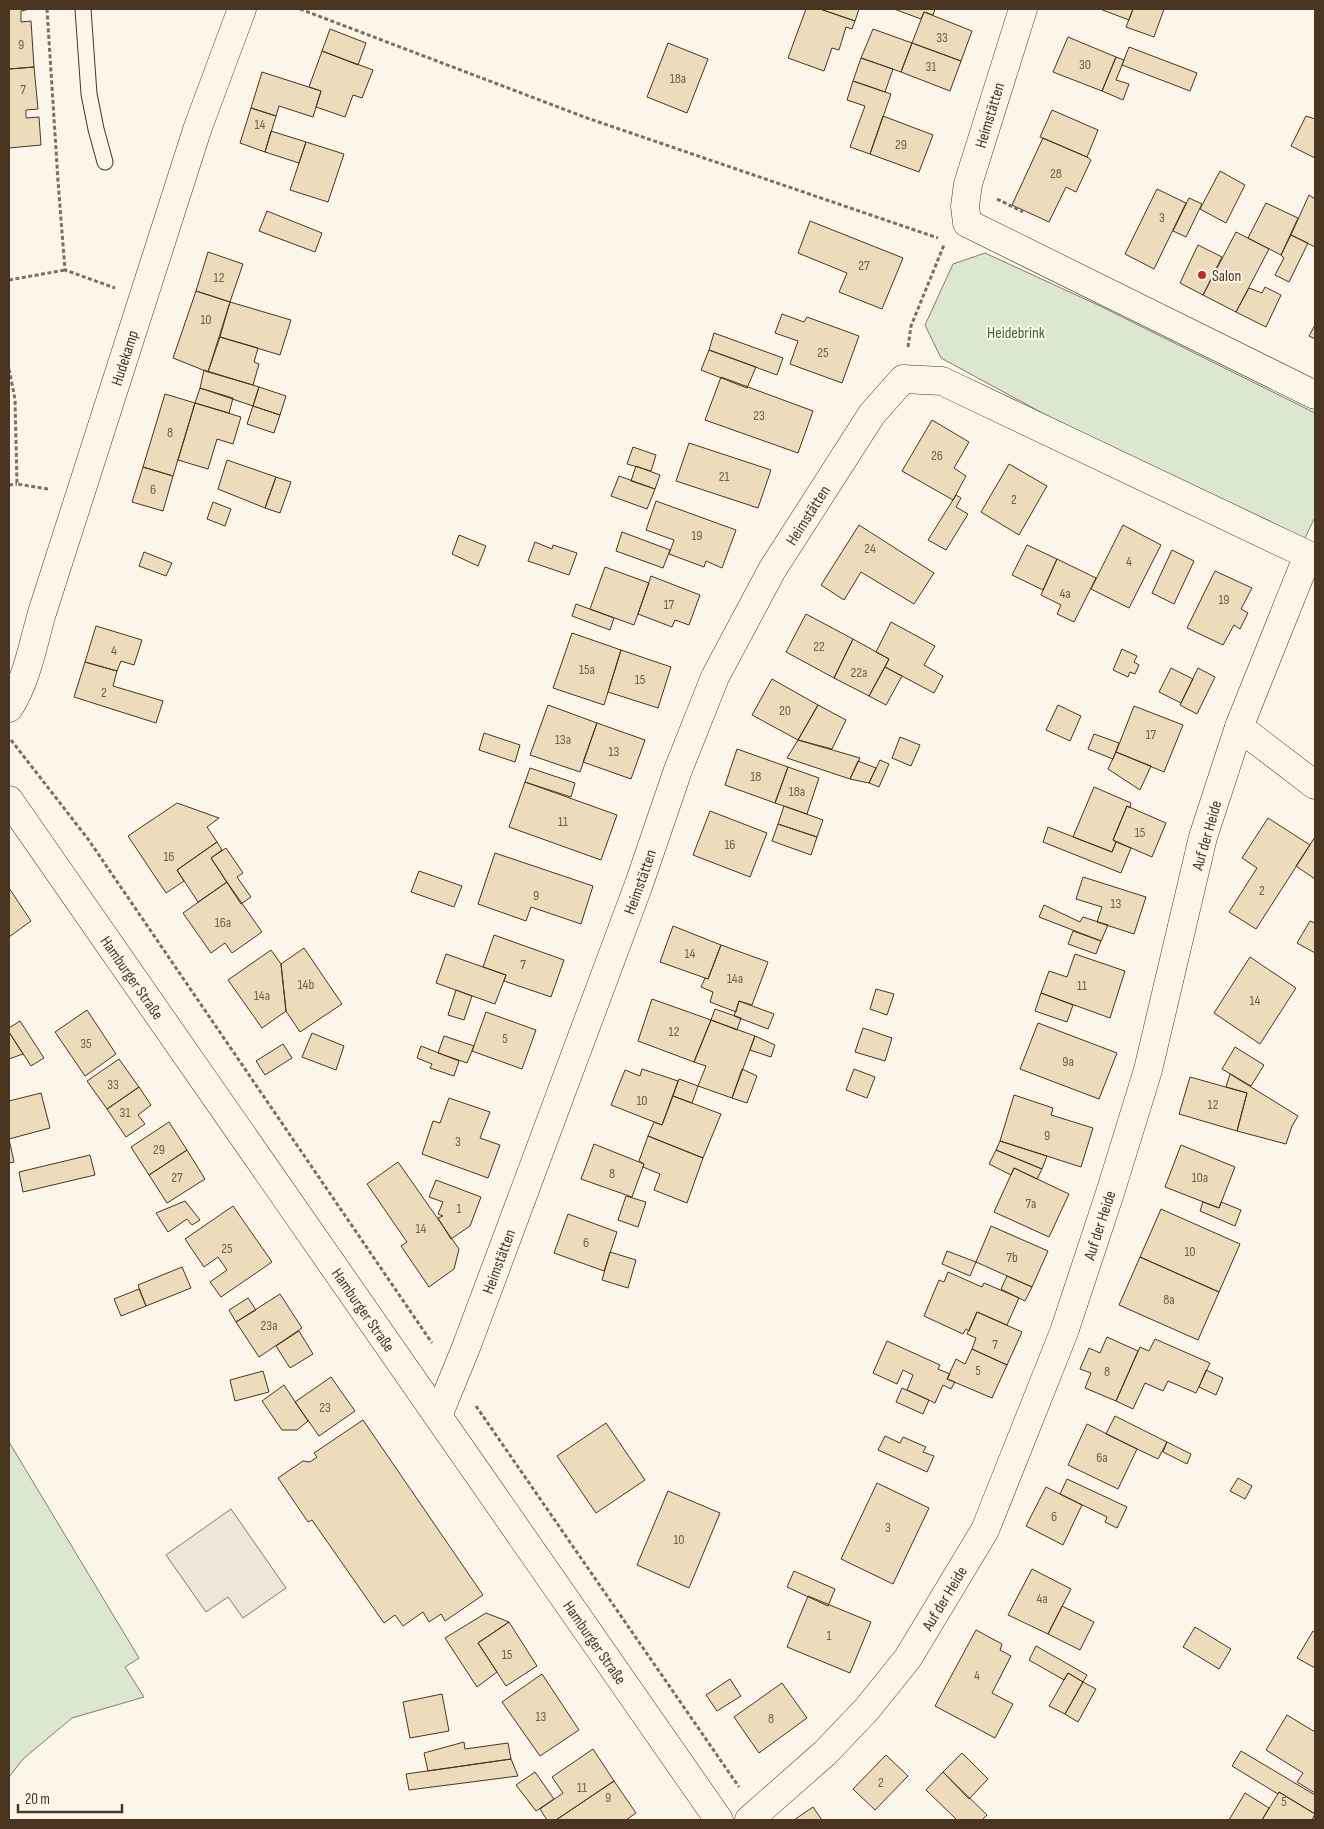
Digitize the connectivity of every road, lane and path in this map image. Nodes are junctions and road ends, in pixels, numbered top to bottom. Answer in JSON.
{"nodes":[{"id":1,"x":47,"y":9,"type":"edge"},
{"id":2,"x":83,"y":9,"type":"edge"},
{"id":3,"x":242,"y":9,"type":"edge"},
{"id":4,"x":300,"y":9,"type":"edge"},
{"id":5,"x":1023,"y":9,"type":"edge"},
{"id":6,"x":105,"y":162,"type":"dead end"},
{"id":7,"x":65,"y":270,"type":"junction"},
{"id":8,"x":9,"y":280,"type":"edge"},
{"id":9,"x":143,"y":298,"type":"junction"},
{"id":10,"x":9,"y":369,"type":"edge"},
{"id":11,"x":903,"y":379,"type":"junction"},
{"id":12,"x":1315,"y":395,"type":"edge"},
{"id":13,"x":9,"y":484,"type":"edge"},
{"id":14,"x":17,"y":484,"type":"junction"},
{"id":15,"x":81,"y":494,"type":"junction"},
{"id":16,"x":9,"y":708,"type":"edge"},
{"id":17,"x":1239,"y":727,"type":"junction"},
{"id":18,"x":9,"y":738,"type":"edge"},
{"id":19,"x":1315,"y":785,"type":"edge"},
{"id":20,"x":9,"y":800,"type":"edge"},
{"id":21,"x":455,"y":1376,"type":"junction"},
{"id":22,"x":438,"y":1416,"type":"junction"},
{"id":23,"x":753,"y":1816,"type":"edge"},
{"id":24,"x":719,"y":1820,"type":"edge"}],
"edges":[{"from":1,"to":7,"type":"path"},
{"from":2,"to":6,"type":"lane"},
{"from":3,"to":9,"type":"street","name":"Hudekamp"},
{"from":4,"to":11,"type":"path"},
{"from":5,"to":12,"type":"street","name":"Heimstätten"},
{"from":7,"to":8,"type":"path"},
{"from":7,"to":9,"type":"path"},
{"from":9,"to":15,"type":"street","name":"Hudekamp"},
{"from":10,"to":14,"type":"path"},
{"from":11,"to":17,"type":"street","name":"Auf der Heide"},
{"from":11,"to":21,"type":"street","name":"Heimstätten"},
{"from":13,"to":14,"type":"path"},
{"from":14,"to":15,"type":"path"},
{"from":15,"to":16,"type":"street","name":"Hudekamp"},
{"from":17,"to":19,"type":"street"},
{"from":17,"to":23,"type":"street","name":"Auf der Heide"},
{"from":18,"to":21,"type":"path"},
{"from":20,"to":22,"type":"street","name":"Hamburger Straße"},
{"from":21,"to":22,"type":"street","name":"Heimstätten"},
{"from":21,"to":23,"type":"path"},
{"from":22,"to":24,"type":"street","name":"Hamburger Straße"}]}
